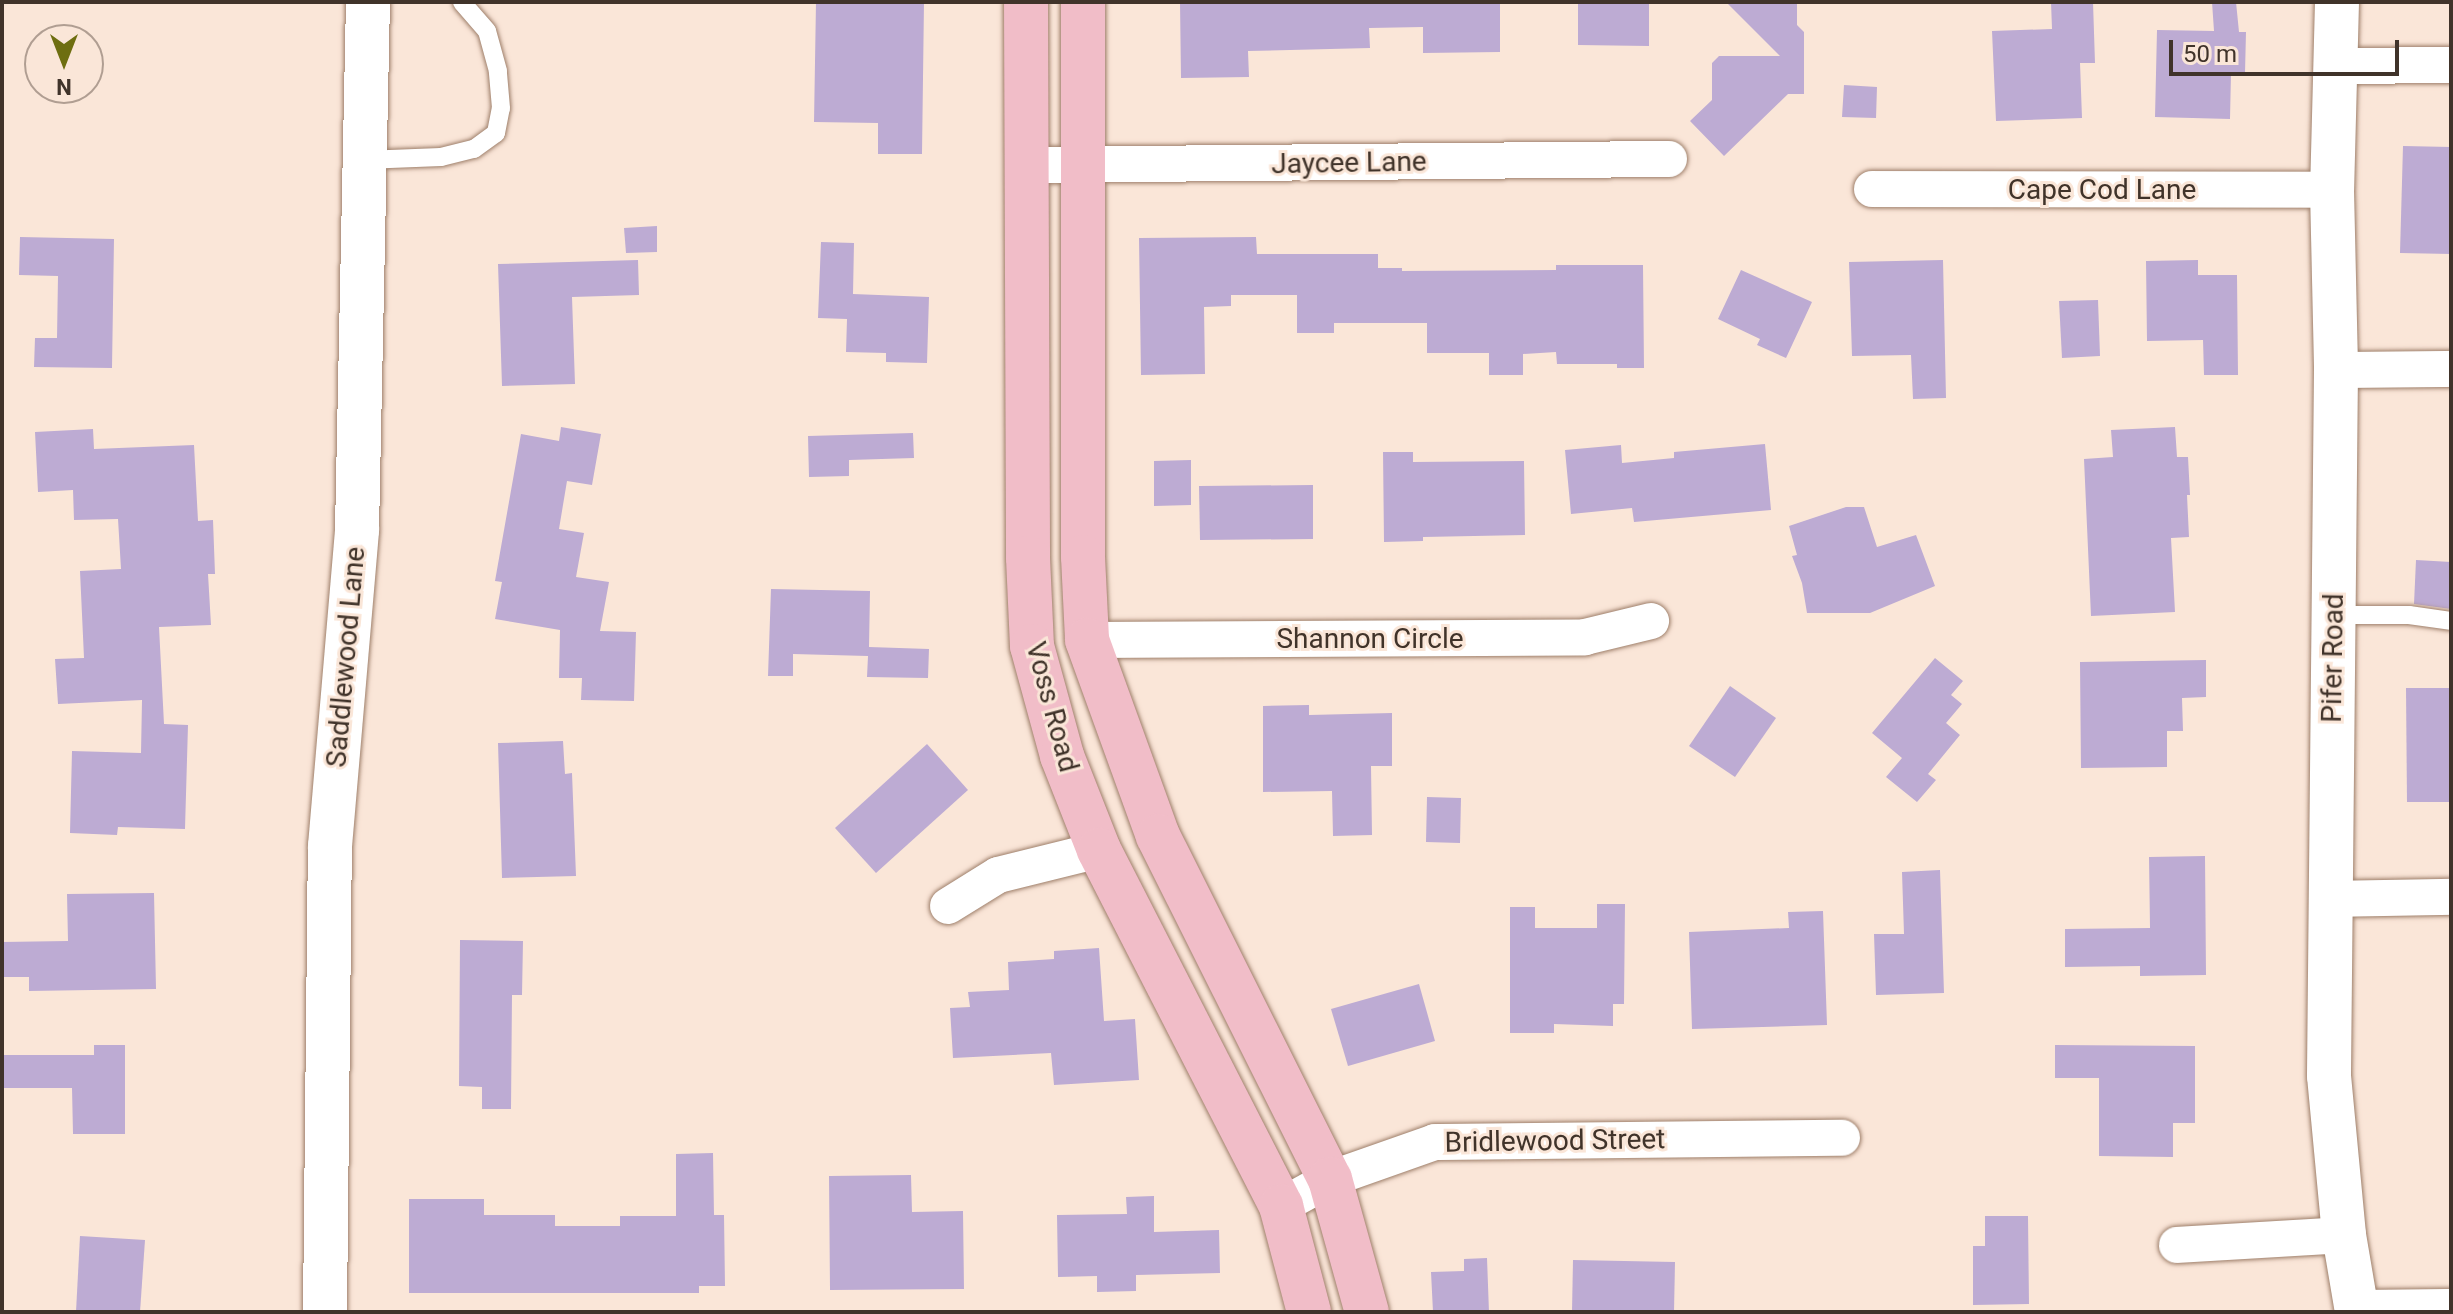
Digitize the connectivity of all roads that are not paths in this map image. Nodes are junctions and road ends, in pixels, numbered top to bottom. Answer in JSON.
{"nodes":[{"id":1,"x":368,"y":2,"type":"edge"},
{"id":2,"x":462,"y":2,"type":"edge"},
{"id":3,"x":1026,"y":2,"type":"edge"},
{"id":4,"x":1083,"y":2,"type":"edge"},
{"id":5,"x":2337,"y":2,"type":"edge"},
{"id":6,"x":2451,"y":65,"type":"edge"},
{"id":7,"x":2338,"y":66,"type":"junction"},
{"id":8,"x":1669,"y":159,"type":"dead end"},
{"id":9,"x":364,"y":160,"type":"junction"},
{"id":10,"x":1028,"y":165,"type":"junction"},
{"id":11,"x":1084,"y":165,"type":"junction"},
{"id":12,"x":1872,"y":189,"type":"dead end"},
{"id":13,"x":2332,"y":190,"type":"junction"},
{"id":14,"x":2451,"y":369,"type":"edge"},
{"id":15,"x":2336,"y":370,"type":"junction"},
{"id":16,"x":1083,"y":557,"type":"junction"},
{"id":17,"x":1028,"y":558,"type":"junction"},
{"id":18,"x":2333,"y":615,"type":"junction"},
{"id":19,"x":1651,"y":621,"type":"dead end"},
{"id":20,"x":2451,"y":621,"type":"edge"},
{"id":21,"x":1087,"y":640,"type":"junction"},
{"id":22,"x":1099,"y":850,"type":"junction"},
{"id":23,"x":2451,"y":897,"type":"edge"},
{"id":24,"x":2331,"y":899,"type":"junction"},
{"id":25,"x":948,"y":906,"type":"dead end"},
{"id":26,"x":1842,"y":1138,"type":"dead end"},
{"id":27,"x":1330,"y":1179,"type":"junction"},
{"id":28,"x":1281,"y":1206,"type":"junction"},
{"id":29,"x":2344,"y":1235,"type":"junction"},
{"id":30,"x":2177,"y":1245,"type":"dead end"},
{"id":31,"x":2451,"y":1307,"type":"edge"},
{"id":32,"x":2356,"y":1310,"type":"edge"},
{"id":33,"x":325,"y":1312,"type":"edge"},
{"id":34,"x":1309,"y":1312,"type":"edge"},
{"id":35,"x":1367,"y":1312,"type":"edge"}],
"edges":[{"from":1,"to":9,"type":"street","name":"Saddlewood Lane"},
{"from":2,"to":9,"type":"lane"},
{"from":3,"to":10,"type":"main road","name":"Voss Road"},
{"from":4,"to":11,"type":"main road","name":"Voss Road"},
{"from":5,"to":7,"type":"street","name":"Pifer Road"},
{"from":6,"to":7,"type":"street"},
{"from":7,"to":13,"type":"street","name":"Pifer Road"},
{"from":8,"to":11,"type":"street","name":"Jaycee Lane"},
{"from":9,"to":33,"type":"street","name":"Saddlewood Lane"},
{"from":10,"to":11,"type":"street","name":"Jaycee Lane"},
{"from":10,"to":17,"type":"main road","name":"Voss Road"},
{"from":11,"to":16,"type":"main road","name":"Voss Road"},
{"from":12,"to":13,"type":"street","name":"Cape Cod Lane"},
{"from":13,"to":15,"type":"street","name":"Pifer Road"},
{"from":14,"to":15,"type":"street"},
{"from":15,"to":18,"type":"street","name":"Pifer Road"},
{"from":16,"to":17,"type":"main road"},
{"from":16,"to":21,"type":"main road","name":"Voss Road"},
{"from":17,"to":22,"type":"main road","name":"Voss Road"},
{"from":18,"to":20,"type":"lane"},
{"from":18,"to":24,"type":"street","name":"Pifer Road"},
{"from":19,"to":21,"type":"street","name":"Shannon Circle"},
{"from":21,"to":27,"type":"main road","name":"Voss Road"},
{"from":22,"to":25,"type":"street"},
{"from":22,"to":28,"type":"main road","name":"Voss Road"},
{"from":23,"to":24,"type":"street"},
{"from":24,"to":29,"type":"street","name":"Pifer Road"},
{"from":26,"to":27,"type":"street","name":"Bridlewood Street"},
{"from":27,"to":28,"type":"street","name":"Bridlewood Street"},
{"from":27,"to":35,"type":"main road","name":"Voss Road"},
{"from":28,"to":34,"type":"main road","name":"Voss Road"},
{"from":29,"to":30,"type":"street"},
{"from":29,"to":32,"type":"street","name":"Pifer Road"},
{"from":31,"to":32,"type":"street"}]}
